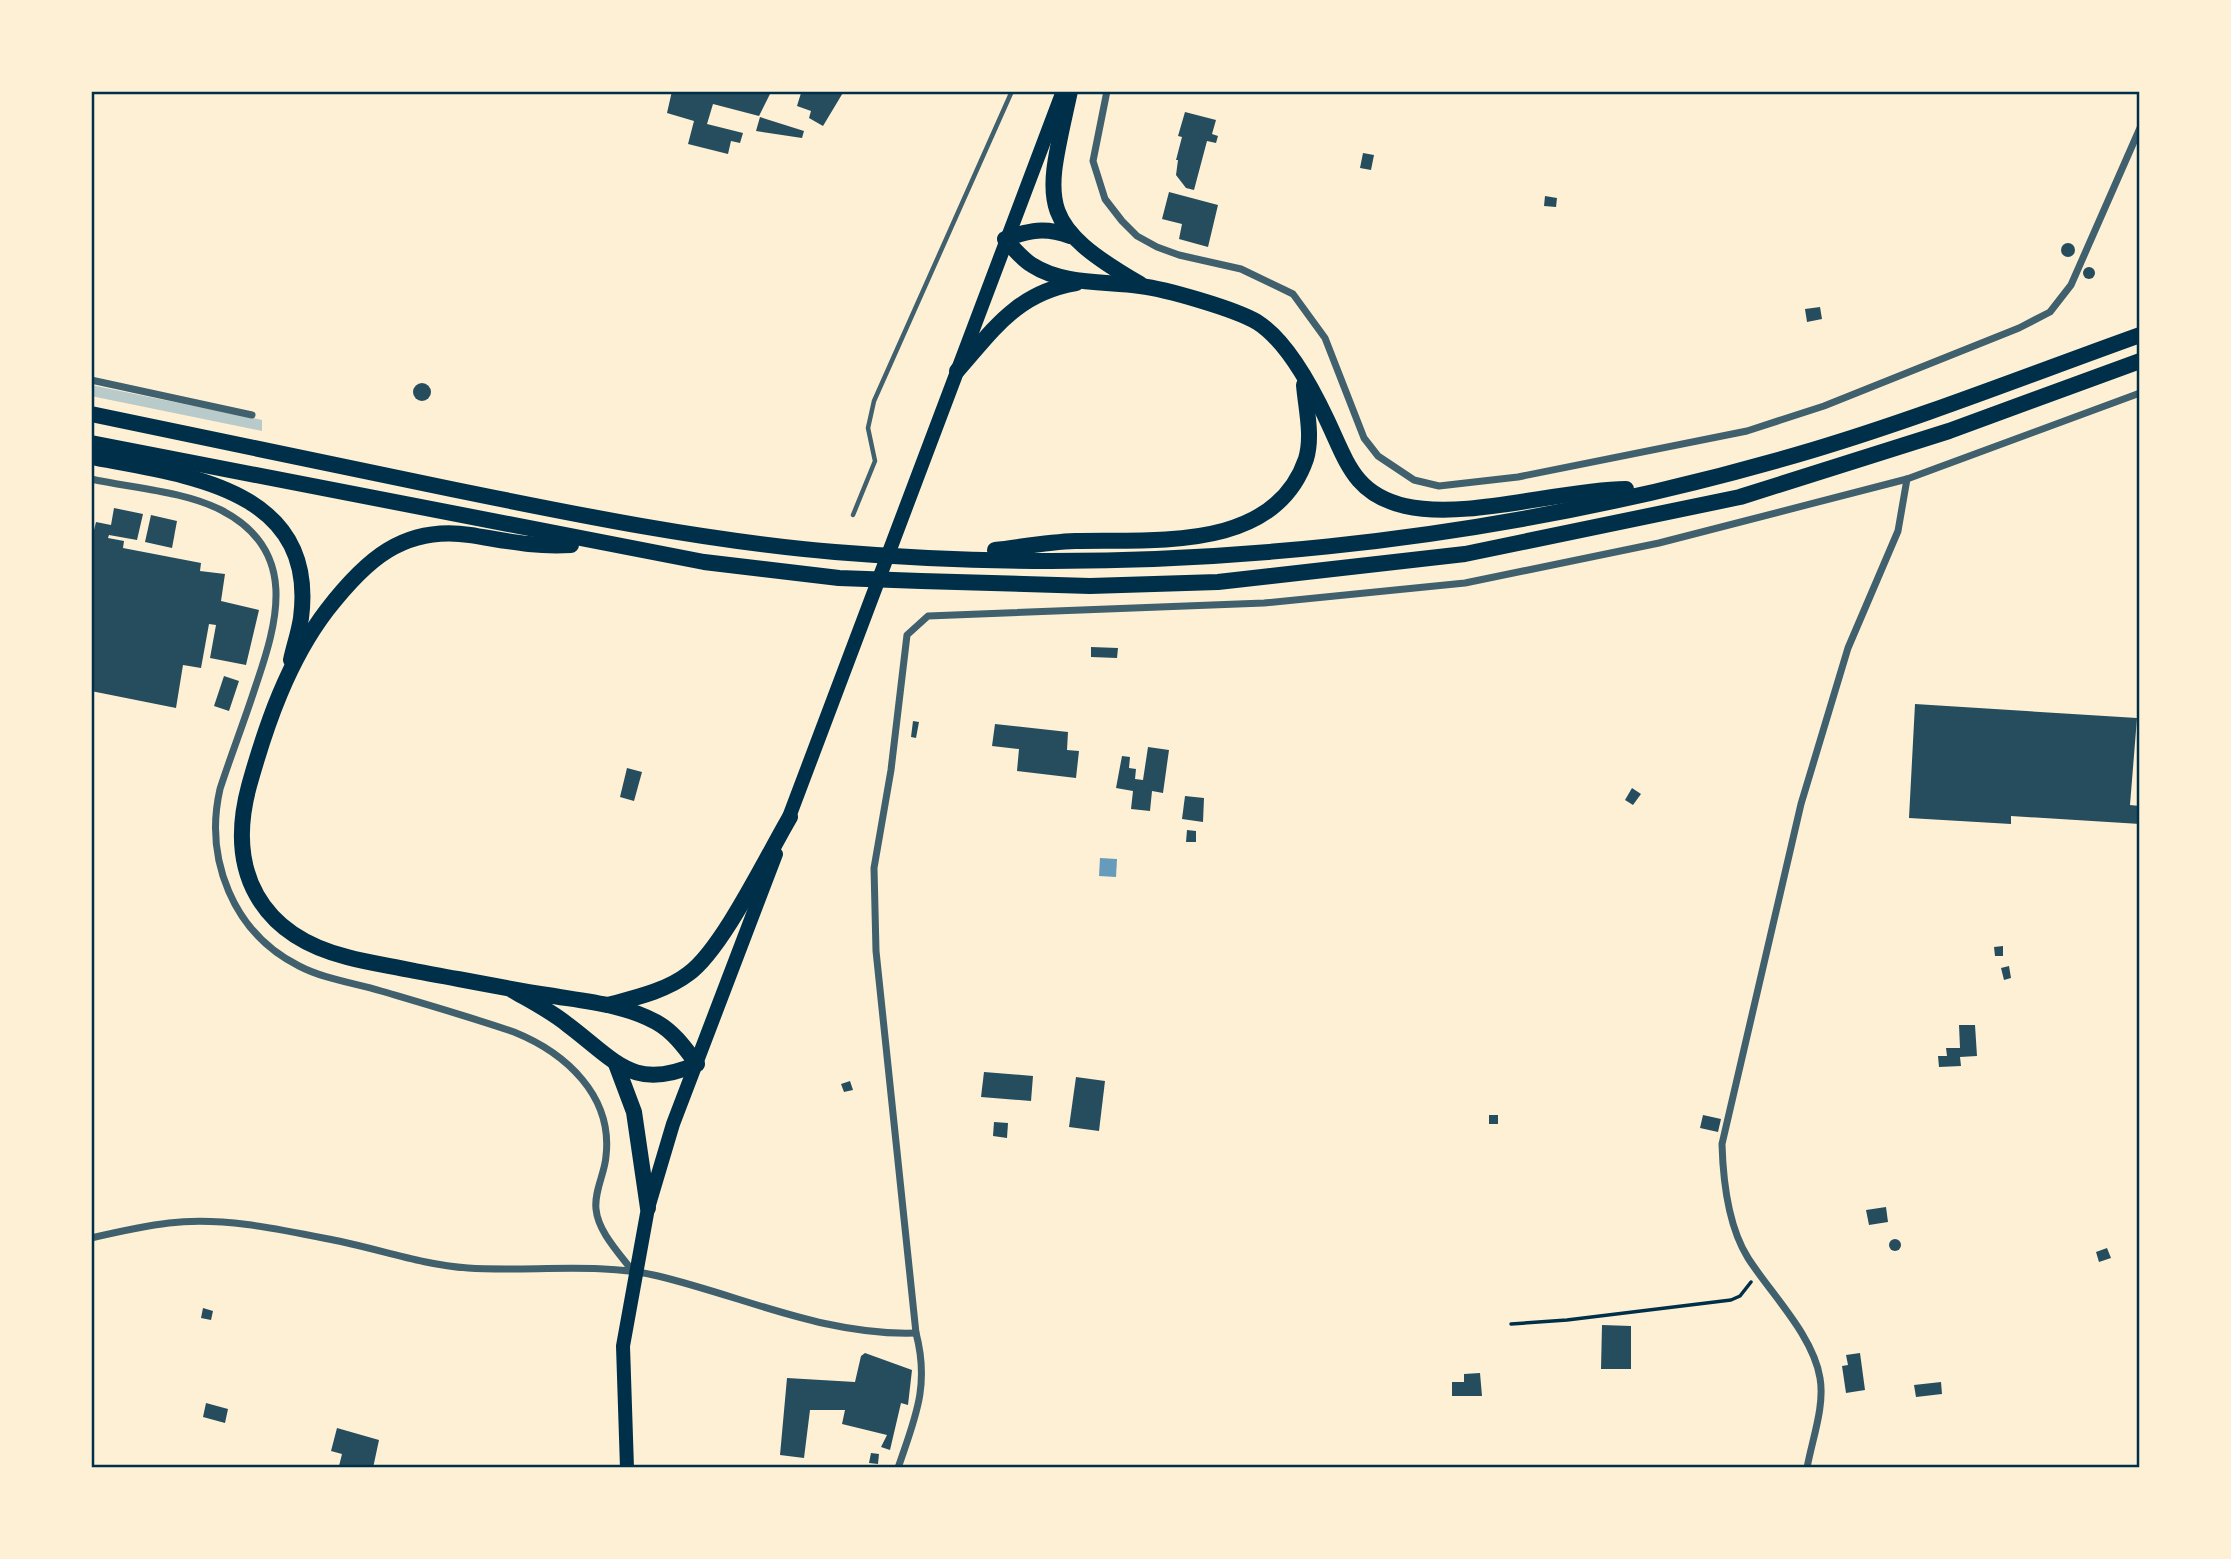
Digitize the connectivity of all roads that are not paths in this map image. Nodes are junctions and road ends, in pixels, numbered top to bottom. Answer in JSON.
{"nodes":[{"id":1,"x":1012,"y":91,"type":"edge"},
{"id":2,"x":1063,"y":91,"type":"edge"},
{"id":3,"x":1070,"y":91,"type":"edge"},
{"id":4,"x":1107,"y":91,"type":"edge"},
{"id":5,"x":2140,"y":128,"type":"edge"},
{"id":6,"x":1070,"y":236,"type":"junction"},
{"id":7,"x":1005,"y":239,"type":"junction"},
{"id":8,"x":1085,"y":281,"type":"junction"},
{"id":9,"x":1143,"y":286,"type":"junction"},
{"id":10,"x":2140,"y":335,"type":"edge"},
{"id":11,"x":2140,"y":361,"type":"edge"},
{"id":12,"x":957,"y":371,"type":"junction"},
{"id":13,"x":1303,"y":379,"type":"junction"},
{"id":14,"x":91,"y":380,"type":"edge"},
{"id":15,"x":2140,"y":393,"type":"edge"},
{"id":16,"x":91,"y":414,"type":"edge"},
{"id":17,"x":252,"y":415,"type":"dead end"},
{"id":18,"x":91,"y":443,"type":"edge"},
{"id":19,"x":91,"y":457,"type":"edge"},
{"id":20,"x":91,"y":479,"type":"edge"},
{"id":21,"x":1907,"y":479,"type":"junction"},
{"id":22,"x":1664,"y":488,"type":"junction"},
{"id":23,"x":853,"y":515,"type":"dead end"},
{"id":24,"x":593,"y":543,"type":"junction"},
{"id":25,"x":933,"y":557,"type":"junction"},
{"id":26,"x":287,"y":678,"type":"junction"},
{"id":27,"x":790,"y":817,"type":"junction"},
{"id":28,"x":512,"y":990,"type":"junction"},
{"id":29,"x":608,"y":1005,"type":"junction"},
{"id":30,"x":616,"y":1064,"type":"junction"},
{"id":31,"x":697,"y":1064,"type":"junction"},
{"id":32,"x":648,"y":1208,"type":"junction"},
{"id":33,"x":91,"y":1238,"type":"edge"},
{"id":34,"x":634,"y":1273,"type":"junction"},
{"id":35,"x":916,"y":1333,"type":"junction"},
{"id":36,"x":627,"y":1468,"type":"edge"},
{"id":37,"x":898,"y":1468,"type":"edge"},
{"id":38,"x":1807,"y":1468,"type":"edge"}],
"edges":[{"from":1,"to":23,"type":"lane"},
{"from":2,"to":7,"type":"main road"},
{"from":3,"to":6,"type":"highway"},
{"from":4,"to":5,"type":"street"},
{"from":6,"to":7,"type":"highway"},
{"from":6,"to":9,"type":"highway"},
{"from":7,"to":8,"type":"highway"},
{"from":7,"to":12,"type":"main road"},
{"from":8,"to":9,"type":"highway"},
{"from":8,"to":12,"type":"highway"},
{"from":9,"to":13,"type":"highway"},
{"from":10,"to":22,"type":"highway"},
{"from":11,"to":24,"type":"highway"},
{"from":12,"to":27,"type":"main road"},
{"from":13,"to":22,"type":"highway"},
{"from":13,"to":25,"type":"highway"},
{"from":14,"to":17,"type":"street"},
{"from":15,"to":21,"type":"street"},
{"from":16,"to":25,"type":"highway"},
{"from":18,"to":24,"type":"highway"},
{"from":19,"to":26,"type":"highway"},
{"from":20,"to":34,"type":"street"},
{"from":21,"to":35,"type":"street"},
{"from":21,"to":38,"type":"street"},
{"from":22,"to":25,"type":"highway"},
{"from":24,"to":26,"type":"highway"},
{"from":26,"to":28,"type":"highway"},
{"from":27,"to":29,"type":"highway"},
{"from":27,"to":31,"type":"main road"},
{"from":28,"to":29,"type":"highway"},
{"from":28,"to":30,"type":"highway"},
{"from":29,"to":31,"type":"highway"},
{"from":30,"to":31,"type":"highway"},
{"from":30,"to":32,"type":"highway"},
{"from":31,"to":32,"type":"main road"},
{"from":32,"to":34,"type":"main road"},
{"from":33,"to":34,"type":"street"},
{"from":34,"to":35,"type":"street"},
{"from":34,"to":36,"type":"main road"},
{"from":35,"to":37,"type":"street"}]}
